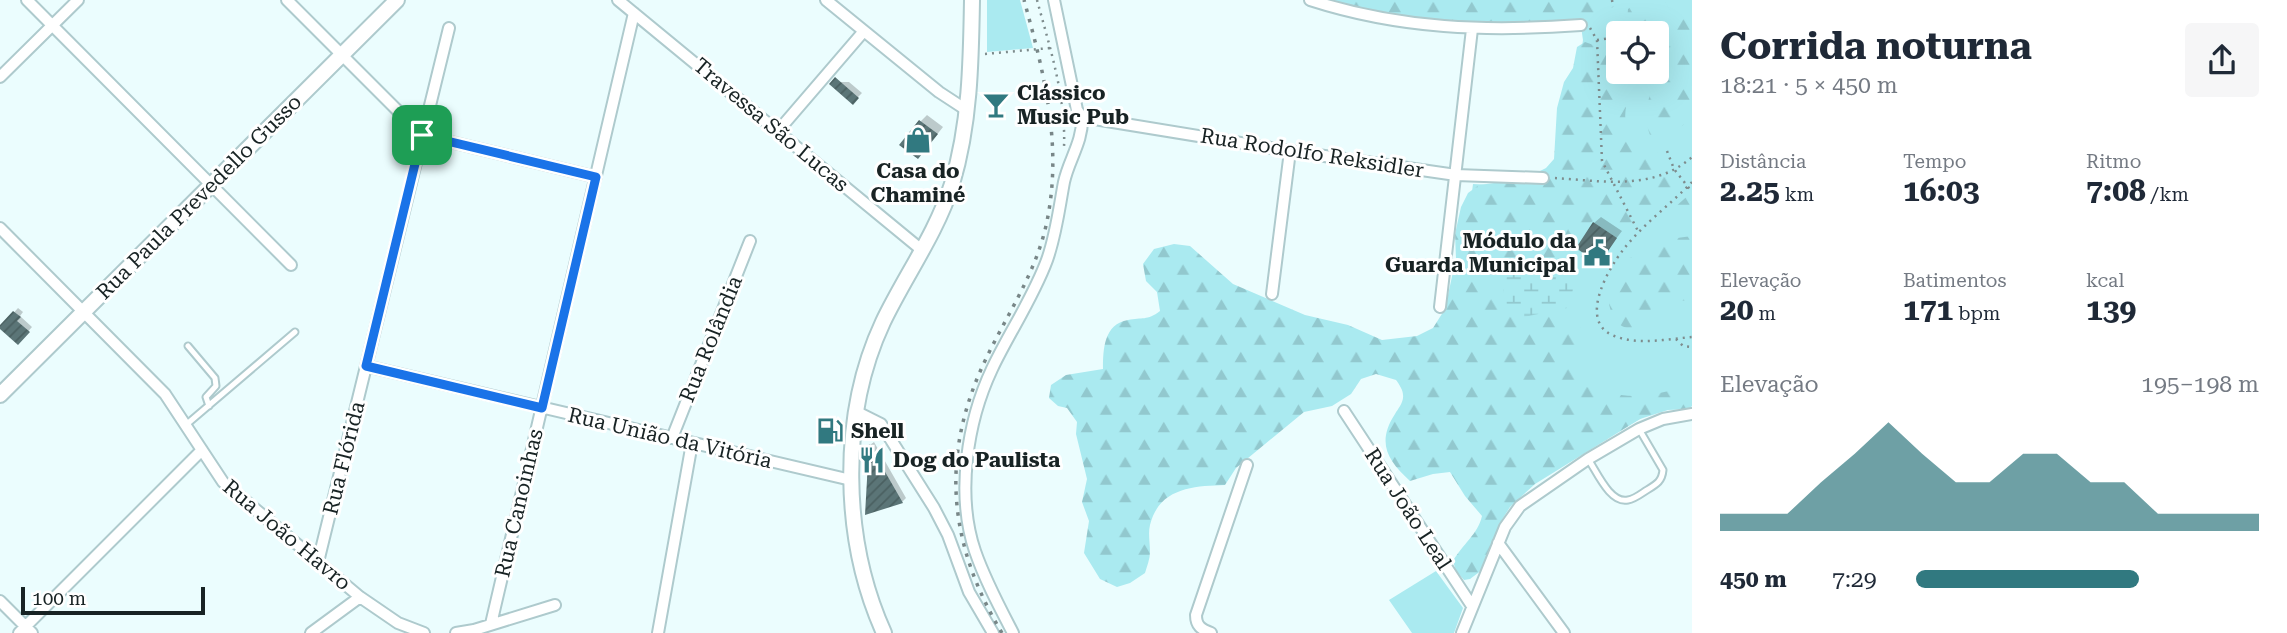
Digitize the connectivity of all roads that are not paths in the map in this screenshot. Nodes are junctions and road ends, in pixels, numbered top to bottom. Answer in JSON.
{"nodes":[{"id":1,"x":27,"y":0,"type":"edge"},
{"id":2,"x":78,"y":0,"type":"edge"},
{"id":3,"x":287,"y":0,"type":"edge"},
{"id":4,"x":397,"y":0,"type":"edge"},
{"id":5,"x":618,"y":0,"type":"edge"},
{"id":6,"x":826,"y":0,"type":"edge"},
{"id":7,"x":972,"y":0,"type":"edge"},
{"id":8,"x":1054,"y":0,"type":"edge"},
{"id":9,"x":1310,"y":0,"type":"edge"},
{"id":10,"x":634,"y":13,"type":"junction"},
{"id":11,"x":1581,"y":24,"type":"road end"},
{"id":12,"x":52,"y":26,"type":"junction"},
{"id":13,"x":449,"y":28,"type":"dead end"},
{"id":14,"x":1472,"y":29,"type":"junction"},
{"id":15,"x":864,"y":31,"type":"junction"},
{"id":16,"x":342,"y":55,"type":"junction"},
{"id":17,"x":0,"y":77,"type":"edge"},
{"id":18,"x":968,"y":111,"type":"junction"},
{"id":19,"x":1082,"y":117,"type":"junction"},
{"id":20,"x":778,"y":131,"type":"junction"},
{"id":21,"x":422,"y":135,"type":"junction"},
{"id":22,"x":1290,"y":151,"type":"junction"},
{"id":23,"x":1456,"y":175,"type":"junction"},
{"id":24,"x":596,"y":177,"type":"junction"},
{"id":25,"x":1543,"y":178,"type":"road end"},
{"id":26,"x":211,"y":185,"type":"junction"},
{"id":27,"x":0,"y":228,"type":"edge"},
{"id":28,"x":750,"y":241,"type":"dead end"},
{"id":29,"x":923,"y":250,"type":"junction"},
{"id":30,"x":291,"y":265,"type":"dead end"},
{"id":31,"x":1272,"y":294,"type":"dead end"},
{"id":32,"x":1440,"y":307,"type":"dead end"},
{"id":33,"x":84,"y":312,"type":"junction"},
{"id":34,"x":295,"y":332,"type":"dead end"},
{"id":35,"x":188,"y":346,"type":"dead end"},
{"id":36,"x":366,"y":366,"type":"junction"},
{"id":37,"x":0,"y":395,"type":"edge"},
{"id":38,"x":209,"y":405,"type":"junction"},
{"id":39,"x":542,"y":408,"type":"junction"},
{"id":40,"x":1344,"y":411,"type":"dead end"},
{"id":41,"x":857,"y":412,"type":"junction"},
{"id":42,"x":1692,"y":414,"type":"edge"},
{"id":43,"x":187,"y":424,"type":"junction"},
{"id":44,"x":1639,"y":429,"type":"junction"},
{"id":45,"x":672,"y":438,"type":"junction"},
{"id":46,"x":692,"y":443,"type":"junction"},
{"id":47,"x":202,"y":450,"type":"junction"},
{"id":48,"x":1588,"y":458,"type":"junction"},
{"id":49,"x":1247,"y":465,"type":"dead end"},
{"id":50,"x":851,"y":480,"type":"junction"},
{"id":51,"x":1498,"y":543,"type":"junction"},
{"id":52,"x":318,"y":562,"type":"junction"},
{"id":53,"x":360,"y":597,"type":"junction"},
{"id":54,"x":0,"y":601,"type":"edge"},
{"id":55,"x":555,"y":605,"type":"dead end"},
{"id":56,"x":1472,"y":606,"type":"junction"},
{"id":57,"x":491,"y":624,"type":"junction"},
{"id":58,"x":25,"y":631,"type":"edge"},
{"id":59,"x":312,"y":633,"type":"edge"},
{"id":60,"x":424,"y":633,"type":"edge"},
{"id":61,"x":456,"y":633,"type":"edge"},
{"id":62,"x":658,"y":633,"type":"edge"},
{"id":63,"x":884,"y":633,"type":"edge"},
{"id":64,"x":993,"y":633,"type":"edge"},
{"id":65,"x":1013,"y":633,"type":"edge"},
{"id":66,"x":1211,"y":633,"type":"edge"},
{"id":67,"x":1462,"y":633,"type":"edge"},
{"id":68,"x":1564,"y":633,"type":"edge"}],
"edges":[{"from":1,"to":12,"type":"street"},
{"from":2,"to":12,"type":"street"},
{"from":3,"to":16,"type":"street"},
{"from":4,"to":16,"type":"main road","name":"Rua Paula Prevedello Gusso"},
{"from":5,"to":10,"type":"street","name":"Travessa São Lucas"},
{"from":6,"to":15,"type":"street"},
{"from":7,"to":18,"type":"main road"},
{"from":8,"to":19,"type":"street"},
{"from":9,"to":14,"type":"street"},
{"from":10,"to":20,"type":"street","name":"Travessa São Lucas"},
{"from":10,"to":24,"type":"street","name":"Rua Canoinhas"},
{"from":11,"to":14,"type":"street"},
{"from":12,"to":17,"type":"street"},
{"from":12,"to":26,"type":"street"},
{"from":13,"to":21,"type":"street","name":"Rua Flórida"},
{"from":14,"to":23,"type":"street"},
{"from":15,"to":18,"type":"street"},
{"from":15,"to":20,"type":"street"},
{"from":16,"to":21,"type":"street"},
{"from":16,"to":26,"type":"main road","name":"Rua Paula Prevedello Gusso"},
{"from":18,"to":29,"type":"main road"},
{"from":19,"to":22,"type":"street","name":"Rua Rodolfo Reksidler"},
{"from":19,"to":65,"type":"street"},
{"from":20,"to":29,"type":"street","name":"Travessa São Lucas"},
{"from":21,"to":24,"type":"street"},
{"from":21,"to":36,"type":"street","name":"Rua Flórida"},
{"from":22,"to":23,"type":"street","name":"Rua Rodolfo Reksidler"},
{"from":22,"to":31,"type":"street"},
{"from":23,"to":25,"type":"street","name":"Rua Rodolfo Reksidler"},
{"from":23,"to":32,"type":"street"},
{"from":24,"to":39,"type":"street","name":"Rua Canoinhas"},
{"from":26,"to":30,"type":"street"},
{"from":26,"to":33,"type":"main road","name":"Rua Paula Prevedello Gusso"},
{"from":27,"to":33,"type":"street","name":"Rua João Havro"},
{"from":28,"to":45,"type":"street","name":"Rua Rolândia"},
{"from":29,"to":41,"type":"main road"},
{"from":33,"to":37,"type":"main road","name":"Rua Paula Prevedello Gusso"},
{"from":33,"to":43,"type":"street","name":"Rua João Havro"},
{"from":34,"to":38,"type":"lane"},
{"from":35,"to":38,"type":"lane"},
{"from":36,"to":39,"type":"street","name":"Rua União da Vitória"},
{"from":36,"to":52,"type":"street","name":"Rua Flórida"},
{"from":38,"to":43,"type":"lane"},
{"from":39,"to":45,"type":"street","name":"Rua União da Vitória"},
{"from":39,"to":57,"type":"street","name":"Rua Canoinhas"},
{"from":40,"to":56,"type":"street","name":"Rua João Leal"},
{"from":41,"to":50,"type":"main road"},
{"from":41,"to":64,"type":"street"},
{"from":42,"to":44,"type":"street"},
{"from":43,"to":47,"type":"street","name":"Rua João Havro"},
{"from":44,"to":48,"type":"street"},
{"from":44,"to":48,"type":"lane"},
{"from":45,"to":46,"type":"street","name":"Rua União da Vitória"},
{"from":46,"to":50,"type":"street","name":"Rua União da Vitória"},
{"from":46,"to":62,"type":"street"},
{"from":47,"to":52,"type":"street","name":"Rua João Havro"},
{"from":47,"to":58,"type":"street"},
{"from":48,"to":51,"type":"street"},
{"from":49,"to":66,"type":"street"},
{"from":50,"to":63,"type":"main road"},
{"from":51,"to":56,"type":"street"},
{"from":51,"to":68,"type":"street"},
{"from":52,"to":53,"type":"street","name":"Rua João Havro"},
{"from":53,"to":59,"type":"street"},
{"from":53,"to":60,"type":"street","name":"Rua João Havro"},
{"from":54,"to":58,"type":"street"},
{"from":55,"to":57,"type":"street"},
{"from":56,"to":67,"type":"street"},
{"from":57,"to":61,"type":"street"}]}
